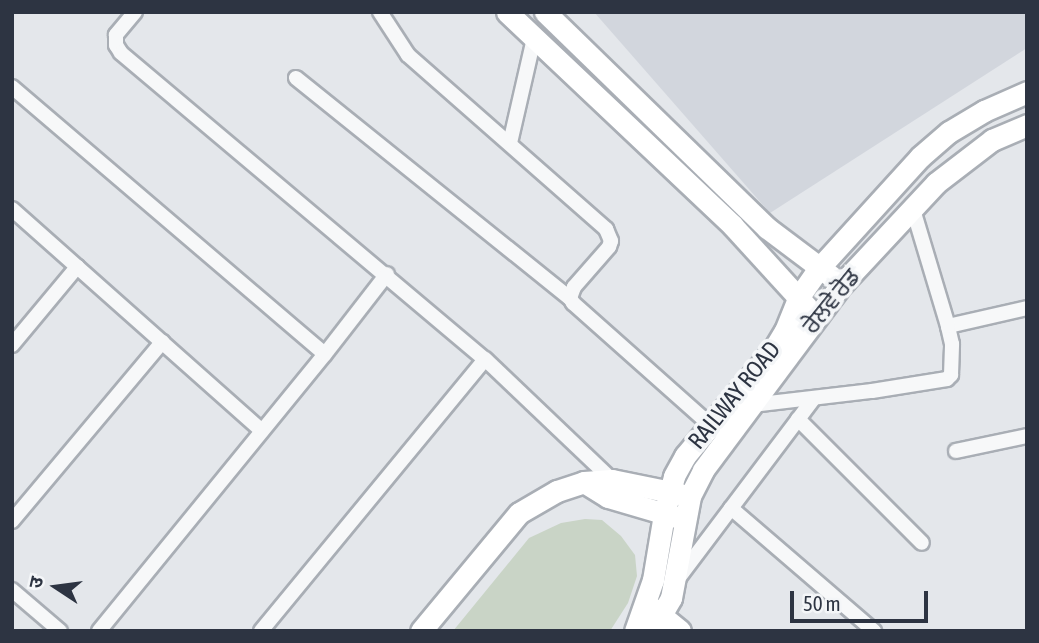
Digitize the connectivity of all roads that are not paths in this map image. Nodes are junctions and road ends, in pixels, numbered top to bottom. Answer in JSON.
{"nodes":[{"id":1,"x":135,"y":12,"type":"edge"},
{"id":2,"x":380,"y":12,"type":"edge"},
{"id":3,"x":507,"y":12,"type":"edge"},
{"id":4,"x":545,"y":12,"type":"edge"},
{"id":5,"x":534,"y":38,"type":"junction"},
{"id":6,"x":296,"y":78,"type":"dead end"},
{"id":7,"x":12,"y":87,"type":"edge"},
{"id":8,"x":1027,"y":92,"type":"edge"},
{"id":9,"x":1027,"y":125,"type":"edge"},
{"id":10,"x":510,"y":143,"type":"junction"},
{"id":11,"x":12,"y":209,"type":"edge"},
{"id":12,"x":913,"y":209,"type":"junction"},
{"id":13,"x":77,"y":267,"type":"junction"},
{"id":14,"x":820,"y":267,"type":"junction"},
{"id":15,"x":387,"y":274,"type":"junction"},
{"id":16,"x":841,"y":285,"type":"junction"},
{"id":17,"x":570,"y":298,"type":"junction"},
{"id":18,"x":798,"y":299,"type":"junction"},
{"id":19,"x":1027,"y":308,"type":"edge"},
{"id":20,"x":818,"y":316,"type":"junction"},
{"id":21,"x":948,"y":326,"type":"junction"},
{"id":22,"x":162,"y":342,"type":"junction"},
{"id":23,"x":12,"y":345,"type":"edge"},
{"id":24,"x":325,"y":354,"type":"junction"},
{"id":25,"x":485,"y":359,"type":"junction"},
{"id":26,"x":814,"y":398,"type":"junction"},
{"id":27,"x":752,"y":405,"type":"junction"},
{"id":28,"x":798,"y":419,"type":"junction"},
{"id":29,"x":710,"y":425,"type":"junction"},
{"id":30,"x":262,"y":431,"type":"junction"},
{"id":31,"x":1027,"y":436,"type":"edge"},
{"id":32,"x":727,"y":440,"type":"junction"},
{"id":33,"x":956,"y":450,"type":"dead end"},
{"id":34,"x":612,"y":480,"type":"junction"},
{"id":35,"x":584,"y":482,"type":"junction"},
{"id":36,"x":669,"y":492,"type":"junction"},
{"id":37,"x":690,"y":496,"type":"junction"},
{"id":38,"x":731,"y":508,"type":"junction"},
{"id":39,"x":664,"y":514,"type":"junction"},
{"id":40,"x":686,"y":519,"type":"junction"},
{"id":41,"x":12,"y":521,"type":"edge"},
{"id":42,"x":922,"y":543,"type":"dead end"},
{"id":43,"x":676,"y":581,"type":"junction"},
{"id":44,"x":12,"y":590,"type":"edge"},
{"id":45,"x":654,"y":610,"type":"junction"},
{"id":46,"x":60,"y":631,"type":"edge"},
{"id":47,"x":99,"y":631,"type":"edge"},
{"id":48,"x":261,"y":631,"type":"edge"},
{"id":49,"x":421,"y":631,"type":"edge"},
{"id":50,"x":637,"y":631,"type":"edge"},
{"id":51,"x":680,"y":631,"type":"edge"},
{"id":52,"x":874,"y":631,"type":"edge"}],
"edges":[{"from":1,"to":15,"type":"street"},
{"from":2,"to":10,"type":"street"},
{"from":3,"to":5,"type":"main road"},
{"from":4,"to":14,"type":"main road"},
{"from":5,"to":10,"type":"street"},
{"from":5,"to":18,"type":"main road"},
{"from":6,"to":17,"type":"street"},
{"from":7,"to":24,"type":"street"},
{"from":8,"to":14,"type":"main road","name":"RAILWAY ROAD"},
{"from":9,"to":12,"type":"main road","name":"ਰੇਲਵੇ ਰੋਡ"},
{"from":10,"to":17,"type":"street"},
{"from":11,"to":13,"type":"street"},
{"from":12,"to":16,"type":"main road","name":"ਰੇਲਵੇ ਰੋਡ"},
{"from":12,"to":21,"type":"street"},
{"from":13,"to":22,"type":"street"},
{"from":13,"to":23,"type":"street"},
{"from":14,"to":16,"type":"main road"},
{"from":14,"to":18,"type":"main road","name":"RAILWAY ROAD"},
{"from":15,"to":24,"type":"street"},
{"from":15,"to":25,"type":"street"},
{"from":16,"to":20,"type":"main road","name":"ਰੇਲਵੇ ਰੋਡ"},
{"from":17,"to":29,"type":"street"},
{"from":18,"to":20,"type":"main road"},
{"from":18,"to":29,"type":"main road","name":"RAILWAY ROAD"},
{"from":19,"to":21,"type":"street"},
{"from":20,"to":27,"type":"main road","name":"ਰੇਲਵੇ ਰੋਡ"},
{"from":21,"to":26,"type":"street"},
{"from":22,"to":30,"type":"street"},
{"from":22,"to":41,"type":"street"},
{"from":24,"to":30,"type":"street"},
{"from":25,"to":34,"type":"street"},
{"from":25,"to":48,"type":"street"},
{"from":26,"to":27,"type":"street"},
{"from":26,"to":28,"type":"street"},
{"from":27,"to":32,"type":"main road","name":"ਰੇਲਵੇ ਰੋਡ"},
{"from":28,"to":38,"type":"street"},
{"from":28,"to":42,"type":"street"},
{"from":29,"to":32,"type":"street"},
{"from":29,"to":36,"type":"main road","name":"RAILWAY ROAD"},
{"from":30,"to":47,"type":"street"},
{"from":31,"to":33,"type":"street"},
{"from":32,"to":37,"type":"main road","name":"ਰੇਲਵੇ ਰੋਡ"},
{"from":34,"to":35,"type":"main road"},
{"from":34,"to":36,"type":"main road"},
{"from":35,"to":39,"type":"main road"},
{"from":35,"to":49,"type":"main road"},
{"from":36,"to":37,"type":"main road"},
{"from":36,"to":39,"type":"main road","name":"RAILWAY ROAD"},
{"from":37,"to":40,"type":"main road","name":"ਰੇਲਵੇ ਰੋਡ"},
{"from":38,"to":43,"type":"street"},
{"from":38,"to":52,"type":"street"},
{"from":39,"to":40,"type":"main road"},
{"from":39,"to":45,"type":"main road","name":"RAILWAY ROAD"},
{"from":40,"to":43,"type":"main road","name":"ਰੇਲਵੇ ਰੋਡ"},
{"from":43,"to":45,"type":"main road","name":"ਰੇਲਵੇ ਰੋਡ"},
{"from":44,"to":46,"type":"street"},
{"from":45,"to":50,"type":"main road"},
{"from":45,"to":51,"type":"main road"}]}
